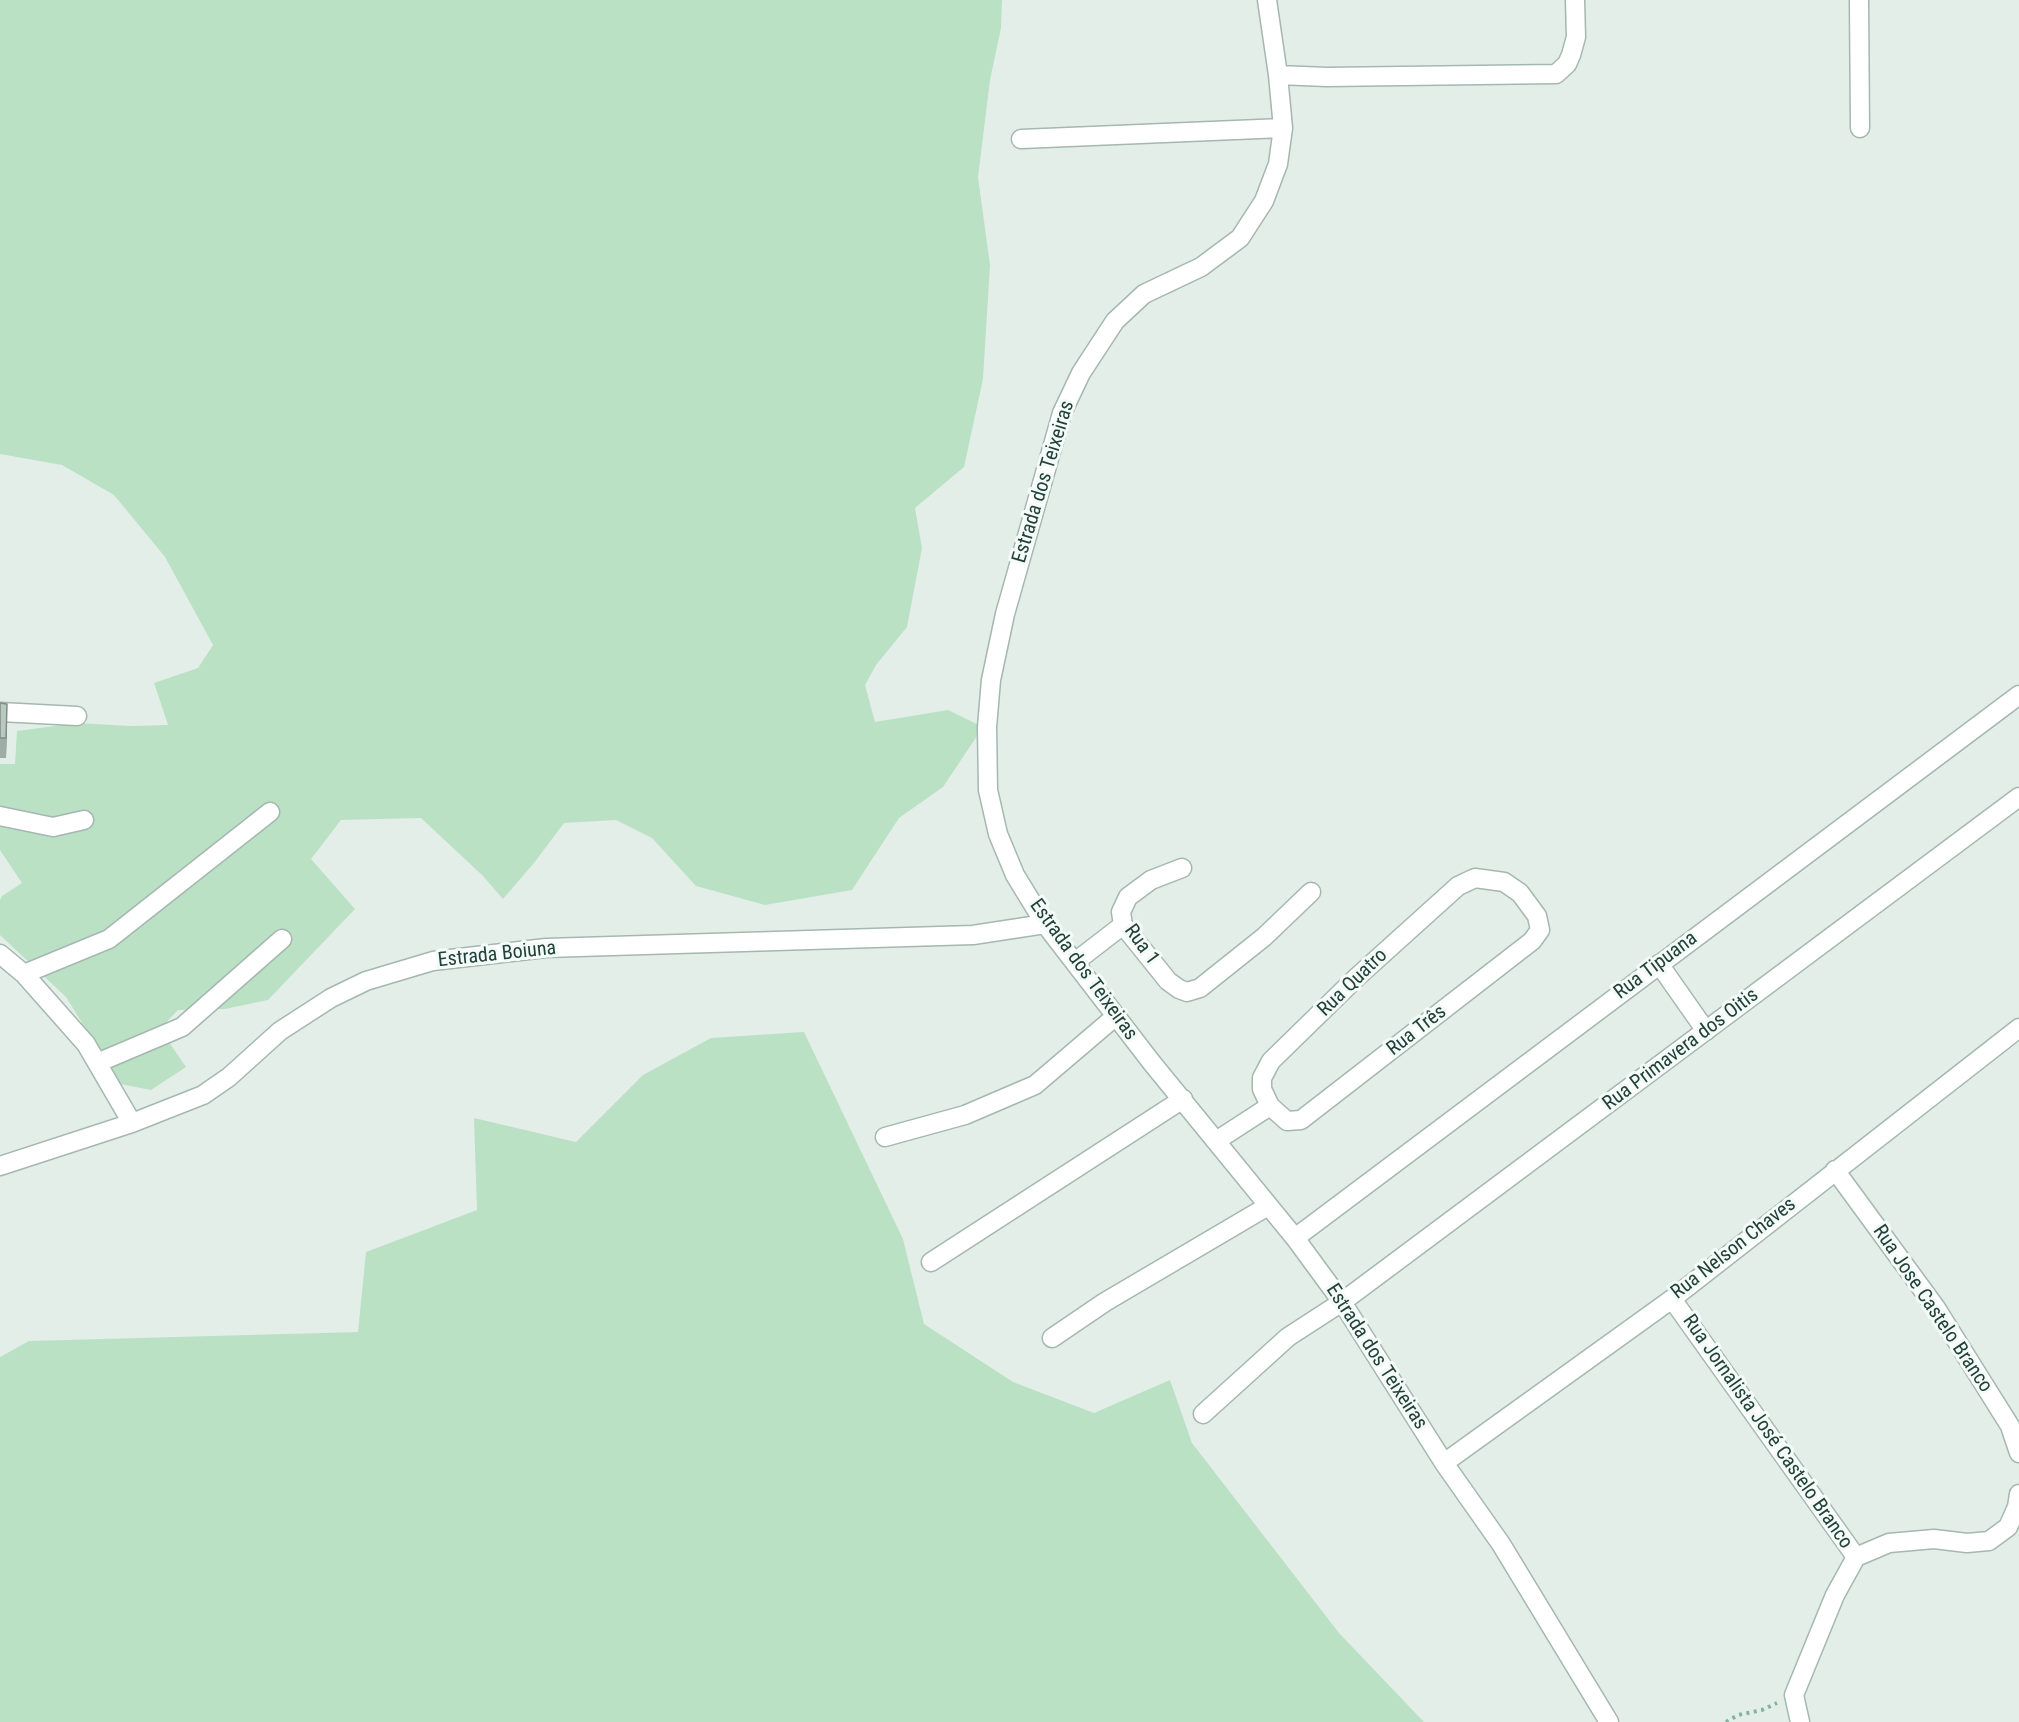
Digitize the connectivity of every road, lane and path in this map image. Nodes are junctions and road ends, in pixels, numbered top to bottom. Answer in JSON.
{"nodes":[{"id":1,"x":1267,"y":0,"type":"edge"},
{"id":2,"x":1575,"y":0,"type":"edge"},
{"id":3,"x":1859,"y":0,"type":"edge"},
{"id":4,"x":1278,"y":75,"type":"junction"},
{"id":5,"x":1283,"y":128,"type":"junction"},
{"id":6,"x":1860,"y":128,"type":"dead end"},
{"id":7,"x":1021,"y":139,"type":"dead end"},
{"id":8,"x":2019,"y":694,"type":"edge"},
{"id":9,"x":0,"y":712,"type":"edge"},
{"id":10,"x":77,"y":716,"type":"dead end"},
{"id":11,"x":2019,"y":797,"type":"edge"},
{"id":12,"x":270,"y":812,"type":"dead end"},
{"id":13,"x":0,"y":816,"type":"edge"},
{"id":14,"x":84,"y":820,"type":"dead end"},
{"id":15,"x":1182,"y":868,"type":"dead end"},
{"id":16,"x":1458,"y":886,"type":"joint"},
{"id":17,"x":1311,"y":892,"type":"dead end"},
{"id":18,"x":1045,"y":924,"type":"junction"},
{"id":19,"x":1123,"y":926,"type":"junction"},
{"id":20,"x":282,"y":939,"type":"dead end"},
{"id":21,"x":0,"y":954,"type":"edge"},
{"id":22,"x":1075,"y":962,"type":"junction"},
{"id":23,"x":1659,"y":964,"type":"junction"},
{"id":24,"x":24,"y":974,"type":"junction"},
{"id":25,"x":1116,"y":1016,"type":"junction"},
{"id":26,"x":2019,"y":1028,"type":"edge"},
{"id":27,"x":1706,"y":1031,"type":"junction"},
{"id":28,"x":97,"y":1063,"type":"junction"},
{"id":29,"x":1183,"y":1099,"type":"junction"},
{"id":30,"x":1269,"y":1106,"type":"junction"},
{"id":31,"x":132,"y":1123,"type":"junction"},
{"id":32,"x":885,"y":1137,"type":"dead end"},
{"id":33,"x":1216,"y":1141,"type":"junction"},
{"id":34,"x":0,"y":1166,"type":"edge"},
{"id":35,"x":1835,"y":1170,"type":"junction"},
{"id":36,"x":1268,"y":1206,"type":"junction"},
{"id":37,"x":1295,"y":1238,"type":"junction"},
{"id":38,"x":931,"y":1262,"type":"dead end"},
{"id":39,"x":1672,"y":1299,"type":"junction"},
{"id":40,"x":1342,"y":1302,"type":"junction"},
{"id":41,"x":1052,"y":1338,"type":"dead end"},
{"id":42,"x":1203,"y":1414,"type":"dead end"},
{"id":43,"x":2019,"y":1453,"type":"edge"},
{"id":44,"x":1444,"y":1463,"type":"junction"},
{"id":45,"x":2019,"y":1494,"type":"edge"},
{"id":46,"x":1856,"y":1557,"type":"junction"},
{"id":47,"x":1794,"y":1695,"type":"junction"},
{"id":48,"x":1609,"y":1722,"type":"edge"},
{"id":49,"x":1726,"y":1722,"type":"edge"},
{"id":50,"x":1800,"y":1722,"type":"edge"}],
"edges":[{"from":1,"to":4,"type":"street","name":"Estrada dos Teixeiras"},
{"from":2,"to":4,"type":"street"},
{"from":3,"to":6,"type":"street"},
{"from":4,"to":5,"type":"street","name":"Estrada dos Teixeiras"},
{"from":5,"to":7,"type":"street"},
{"from":5,"to":18,"type":"street","name":"Estrada dos Teixeiras"},
{"from":8,"to":23,"type":"street","name":"Rua Tipuana"},
{"from":9,"to":10,"type":"street"},
{"from":11,"to":27,"type":"street","name":"Rua Primavera dos Oitis"},
{"from":12,"to":24,"type":"street"},
{"from":13,"to":14,"type":"street"},
{"from":15,"to":19,"type":"street","name":"Rua 1"},
{"from":16,"to":30,"type":"street","name":"Rua Quatro"},
{"from":16,"to":30,"type":"street","name":"Rua Três"},
{"from":17,"to":19,"type":"street","name":"Rua 1"},
{"from":18,"to":22,"type":"street","name":"Estrada dos Teixeiras"},
{"from":18,"to":31,"type":"street","name":"Estrada Boiuna"},
{"from":19,"to":22,"type":"street"},
{"from":20,"to":28,"type":"street"},
{"from":21,"to":24,"type":"street"},
{"from":22,"to":25,"type":"street","name":"Estrada dos Teixeiras"},
{"from":23,"to":27,"type":"street"},
{"from":23,"to":37,"type":"street","name":"Rua Tipuana"},
{"from":24,"to":28,"type":"street"},
{"from":25,"to":29,"type":"street","name":"Estrada dos Teixeiras"},
{"from":25,"to":32,"type":"street"},
{"from":26,"to":35,"type":"street","name":"Rua Nelson Chaves"},
{"from":27,"to":40,"type":"street","name":"Rua Primavera dos Oitis"},
{"from":28,"to":31,"type":"street"},
{"from":29,"to":33,"type":"street","name":"Estrada dos Teixeiras"},
{"from":29,"to":38,"type":"street"},
{"from":30,"to":33,"type":"street"},
{"from":31,"to":34,"type":"street","name":"Estrada Boiuna"},
{"from":33,"to":36,"type":"street","name":"Estrada dos Teixeiras"},
{"from":35,"to":39,"type":"street","name":"Rua Nelson Chaves"},
{"from":35,"to":43,"type":"street","name":"Rua Jose Castelo Branco"},
{"from":36,"to":37,"type":"street","name":"Estrada dos Teixeiras"},
{"from":36,"to":41,"type":"street"},
{"from":37,"to":40,"type":"street","name":"Estrada dos Teixeiras"},
{"from":39,"to":44,"type":"street","name":"Rua Nelson Chaves"},
{"from":39,"to":46,"type":"street","name":"Rua Jornalista José Castelo Branco"},
{"from":40,"to":42,"type":"street","name":"Rua Primavera dos Oitis"},
{"from":40,"to":44,"type":"street","name":"Estrada dos Teixeiras"},
{"from":44,"to":48,"type":"street","name":"Estrada dos Teixeiras"},
{"from":45,"to":46,"type":"street"},
{"from":46,"to":47,"type":"street","name":"Rua Jornalista José Castelo Branco"},
{"from":47,"to":49,"type":"path"},
{"from":47,"to":50,"type":"street"}]}
